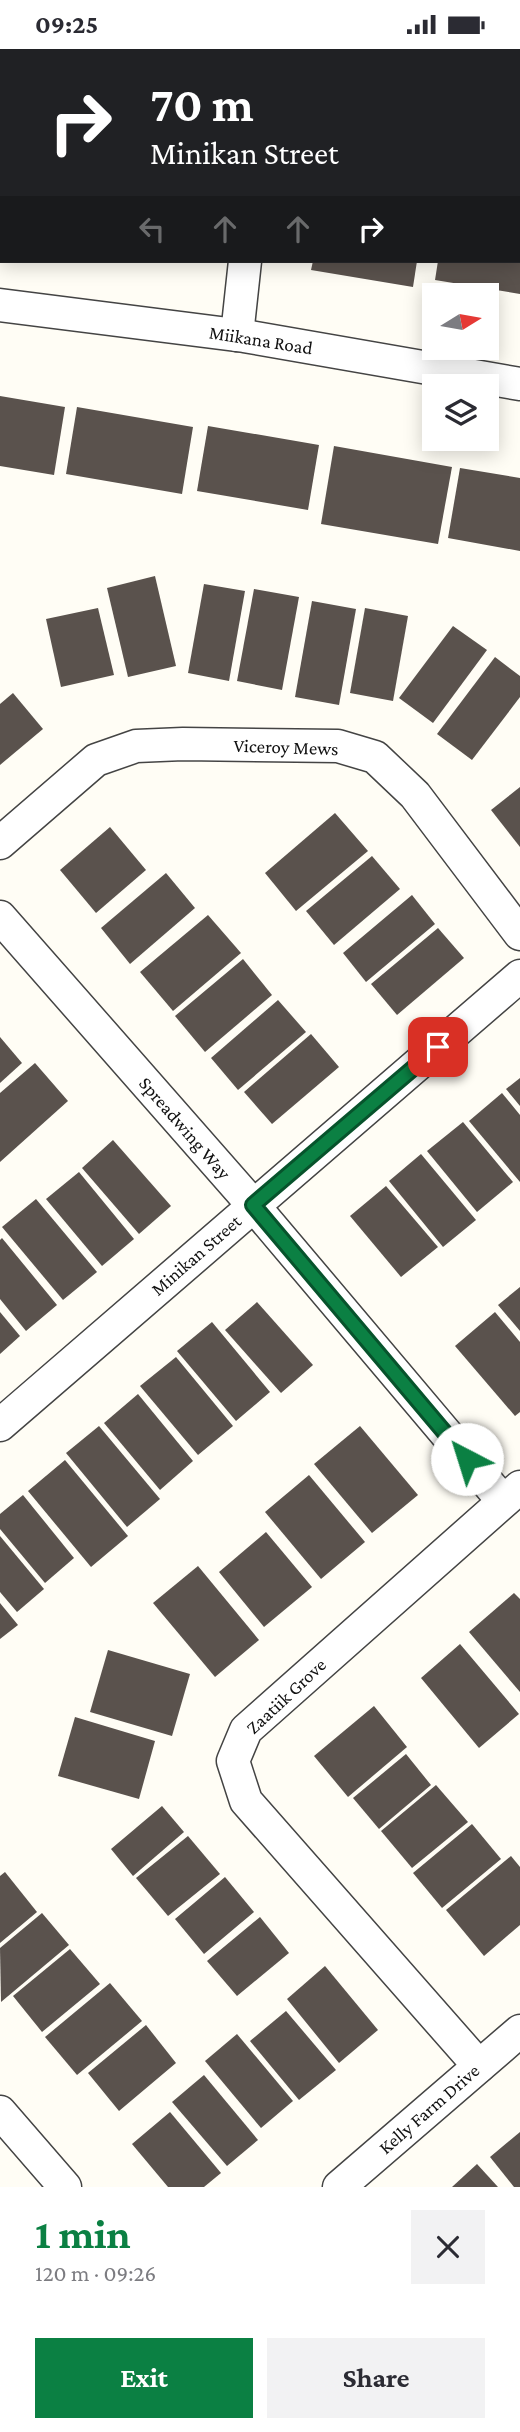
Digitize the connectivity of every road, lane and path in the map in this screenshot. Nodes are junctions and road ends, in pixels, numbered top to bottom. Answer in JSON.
{"nodes":[{"id":1,"x":245,"y":263,"type":"edge"},
{"id":2,"x":0,"y":305,"type":"edge"},
{"id":3,"x":237,"y":335,"type":"junction"},
{"id":4,"x":520,"y":384,"type":"edge"},
{"id":5,"x":0,"y":843,"type":"edge"},
{"id":6,"x":0,"y":917,"type":"edge"},
{"id":7,"x":520,"y":934,"type":"edge"},
{"id":8,"x":520,"y":976,"type":"edge"},
{"id":9,"x":253,"y":1205,"type":"junction"},
{"id":10,"x":0,"y":1425,"type":"edge"},
{"id":11,"x":511,"y":1494,"type":"edge"},
{"id":12,"x":520,"y":2031,"type":"edge"},
{"id":13,"x":479,"y":2066,"type":"junction"},
{"id":14,"x":0,"y":2112,"type":"edge"},
{"id":15,"x":65,"y":2187,"type":"edge"},
{"id":16,"x":339,"y":2187,"type":"edge"}],
"edges":[{"from":1,"to":3,"type":"street"},
{"from":2,"to":3,"type":"street","name":"Miikana Road"},
{"from":3,"to":4,"type":"street","name":"Miikana Road"},
{"from":5,"to":7,"type":"street","name":"Viceroy Mews"},
{"from":6,"to":9,"type":"street","name":"Spreadwing Way"},
{"from":8,"to":9,"type":"street","name":"Minikan Street"},
{"from":9,"to":10,"type":"street","name":"Minikan Street"},
{"from":9,"to":11,"type":"street","name":"Spreadwing Way"},
{"from":11,"to":13,"type":"street","name":"Zaatiik Grove"},
{"from":12,"to":13,"type":"street","name":"Kelly Farm Drive"},
{"from":13,"to":16,"type":"street","name":"Kelly Farm Drive"},
{"from":14,"to":15,"type":"street"}]}
